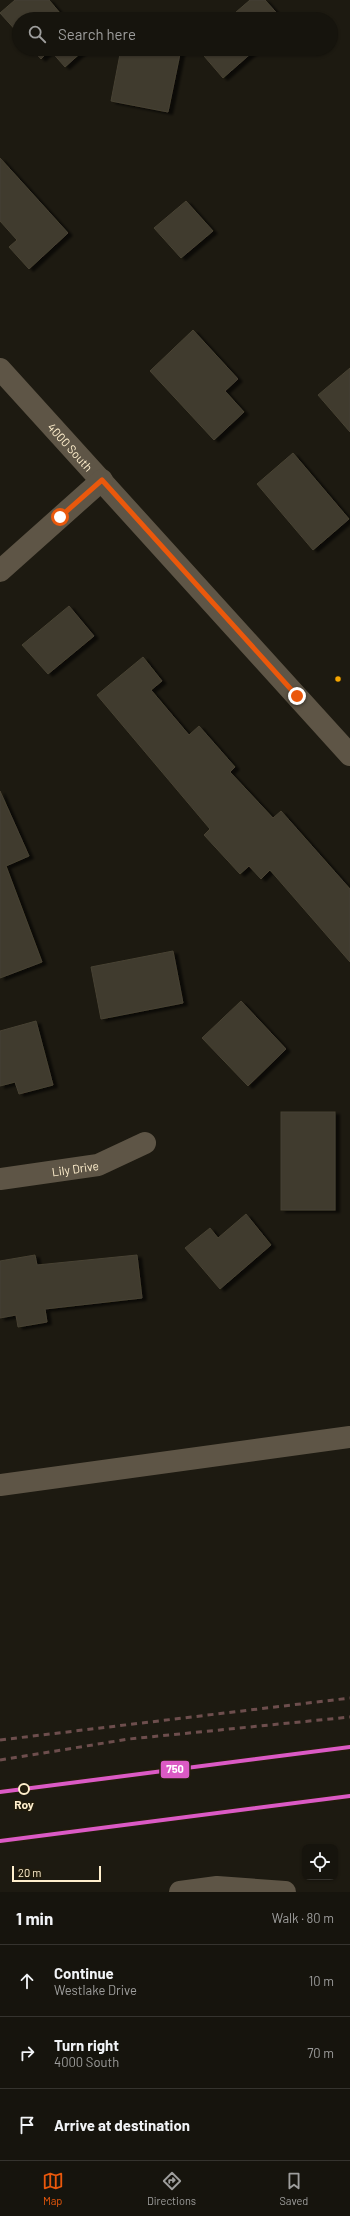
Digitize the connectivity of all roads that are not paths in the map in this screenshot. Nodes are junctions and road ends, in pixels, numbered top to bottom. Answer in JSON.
{"nodes":[{"id":1,"x":0,"y":369,"type":"edge"},
{"id":2,"x":102,"y":480,"type":"junction"},
{"id":3,"x":0,"y":571,"type":"edge"},
{"id":4,"x":350,"y":756,"type":"edge"},
{"id":5,"x":145,"y":1143,"type":"dead end"},
{"id":6,"x":0,"y":1180,"type":"edge"},
{"id":7,"x":350,"y":1437,"type":"edge"},
{"id":8,"x":0,"y":1485,"type":"edge"},
{"id":9,"x":180,"y":1892,"type":"edge"},
{"id":10,"x":285,"y":1892,"type":"edge"}],
"edges":[{"from":1,"to":2,"type":"street","name":"4000 South"},
{"from":2,"to":3,"type":"street"},
{"from":2,"to":4,"type":"street","name":"4000 South"},
{"from":5,"to":6,"type":"street","name":"Lily Drive"},
{"from":7,"to":8,"type":"street"},
{"from":9,"to":10,"type":"street"}]}
